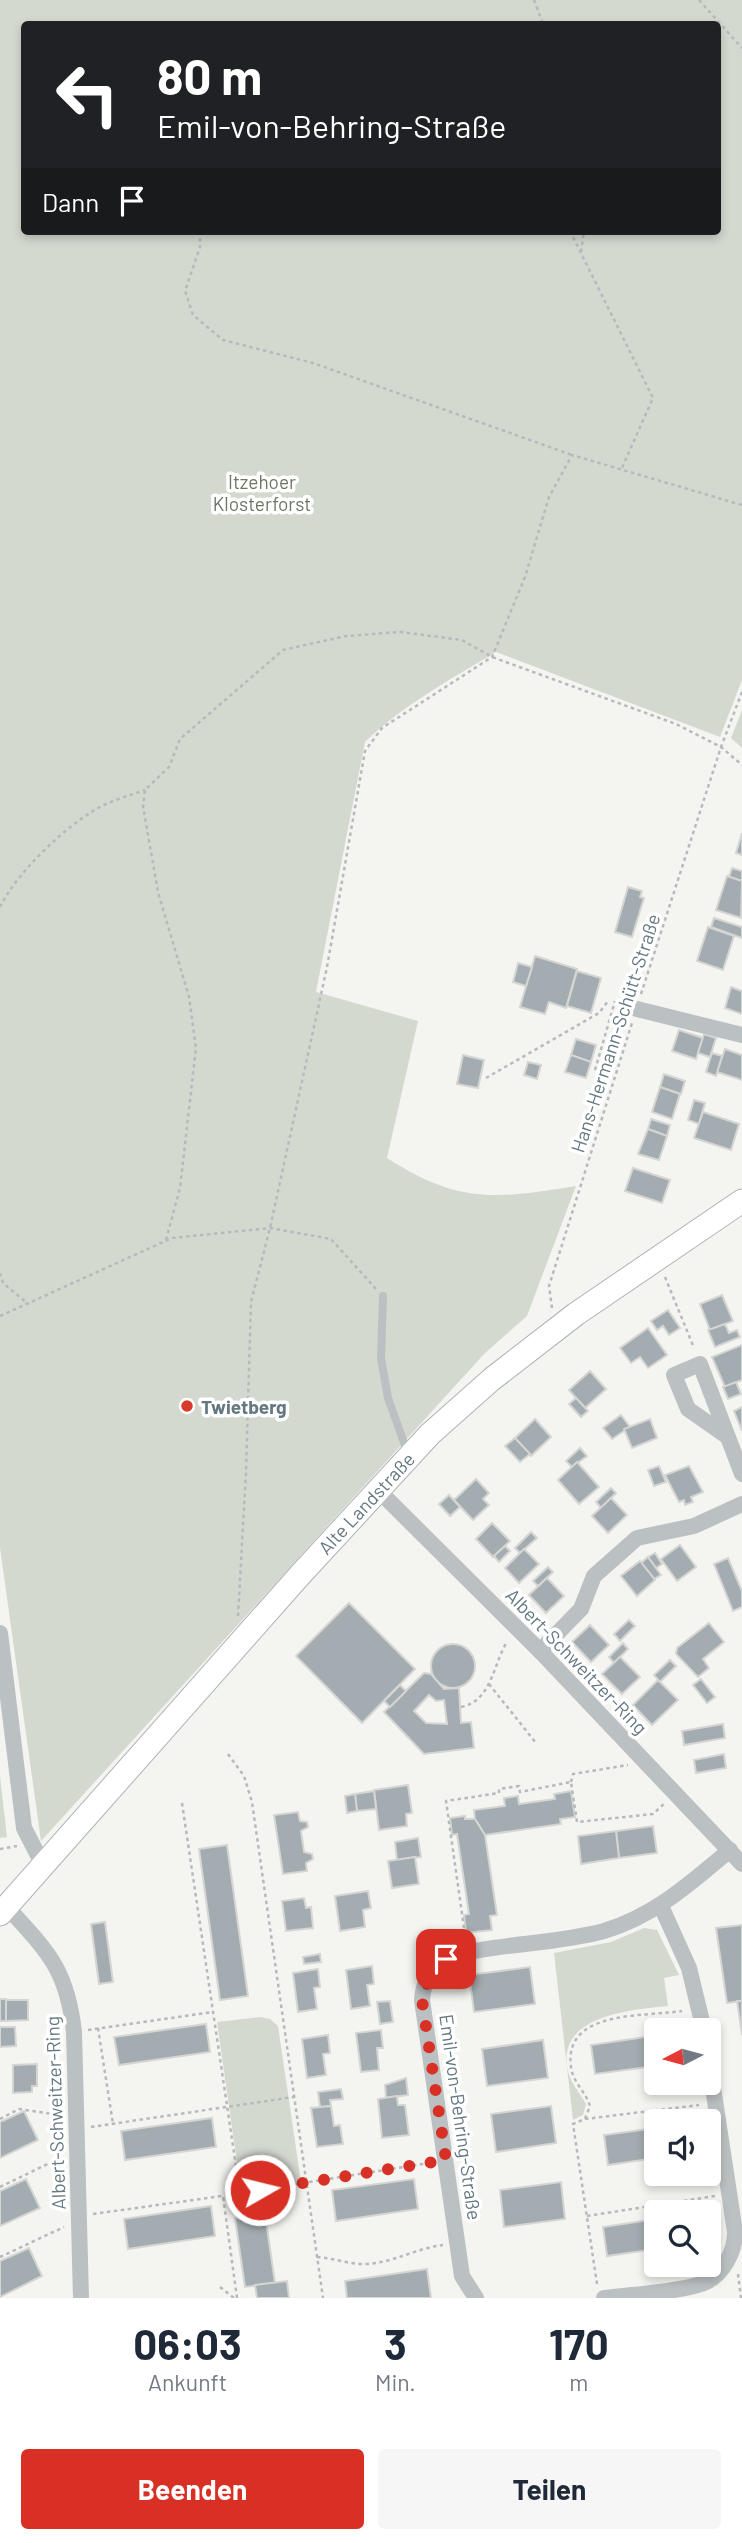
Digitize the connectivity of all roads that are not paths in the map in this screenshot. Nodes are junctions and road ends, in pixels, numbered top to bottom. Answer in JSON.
{"nodes":[{"id":1,"x":637,"y":1009,"type":"road end"},
{"id":2,"x":742,"y":1035,"type":"edge"},
{"id":3,"x":742,"y":1200,"type":"edge"},
{"id":4,"x":383,"y":1296,"type":"road end"},
{"id":5,"x":728,"y":1437,"type":"junction"},
{"id":6,"x":409,"y":1457,"type":"junction"},
{"id":7,"x":742,"y":1474,"type":"edge"},
{"id":8,"x":378,"y":1490,"type":"junction"},
{"id":9,"x":742,"y":1504,"type":"edge"},
{"id":10,"x":0,"y":1633,"type":"edge"},
{"id":11,"x":540,"y":1651,"type":"junction"},
{"id":12,"x":730,"y":1850,"type":"junction"},
{"id":13,"x":742,"y":1864,"type":"edge"},
{"id":14,"x":43,"y":1865,"type":"junction"},
{"id":15,"x":661,"y":1906,"type":"junction"},
{"id":16,"x":3,"y":1910,"type":"edge"},
{"id":17,"x":702,"y":2018,"type":"edge"},
{"id":18,"x":714,"y":2095,"type":"edge"},
{"id":19,"x":605,"y":2294,"type":"edge"},
{"id":20,"x":651,"y":2295,"type":"edge"},
{"id":21,"x":81,"y":2298,"type":"edge"},
{"id":22,"x":476,"y":2298,"type":"edge"}],
"edges":[{"from":1,"to":2,"type":"street"},
{"from":3,"to":6,"type":"street","name":"Alte Landstraße"},
{"from":4,"to":6,"type":"lane"},
{"from":5,"to":5,"type":"street"},
{"from":5,"to":7,"type":"street"},
{"from":6,"to":8,"type":"street","name":"Alte Landstraße"},
{"from":8,"to":11,"type":"street","name":"Albert-Schweitzer-Ring"},
{"from":8,"to":14,"type":"street","name":"Alte Landstraße"},
{"from":9,"to":11,"type":"street"},
{"from":10,"to":14,"type":"street"},
{"from":11,"to":12,"type":"street","name":"Albert-Schweitzer-Ring"},
{"from":12,"to":13,"type":"street","name":"Albert-Schweitzer-Ring"},
{"from":12,"to":15,"type":"street","name":"Emil-von-Behring-Straße"},
{"from":14,"to":16,"type":"street","name":"Alte Landstraße"},
{"from":15,"to":17,"type":"street"},
{"from":15,"to":22,"type":"street","name":"Emil-von-Behring-Straße"},
{"from":16,"to":21,"type":"street","name":"Albert-Schweitzer-Ring"},
{"from":18,"to":20,"type":"street"},
{"from":19,"to":20,"type":"street"}]}
